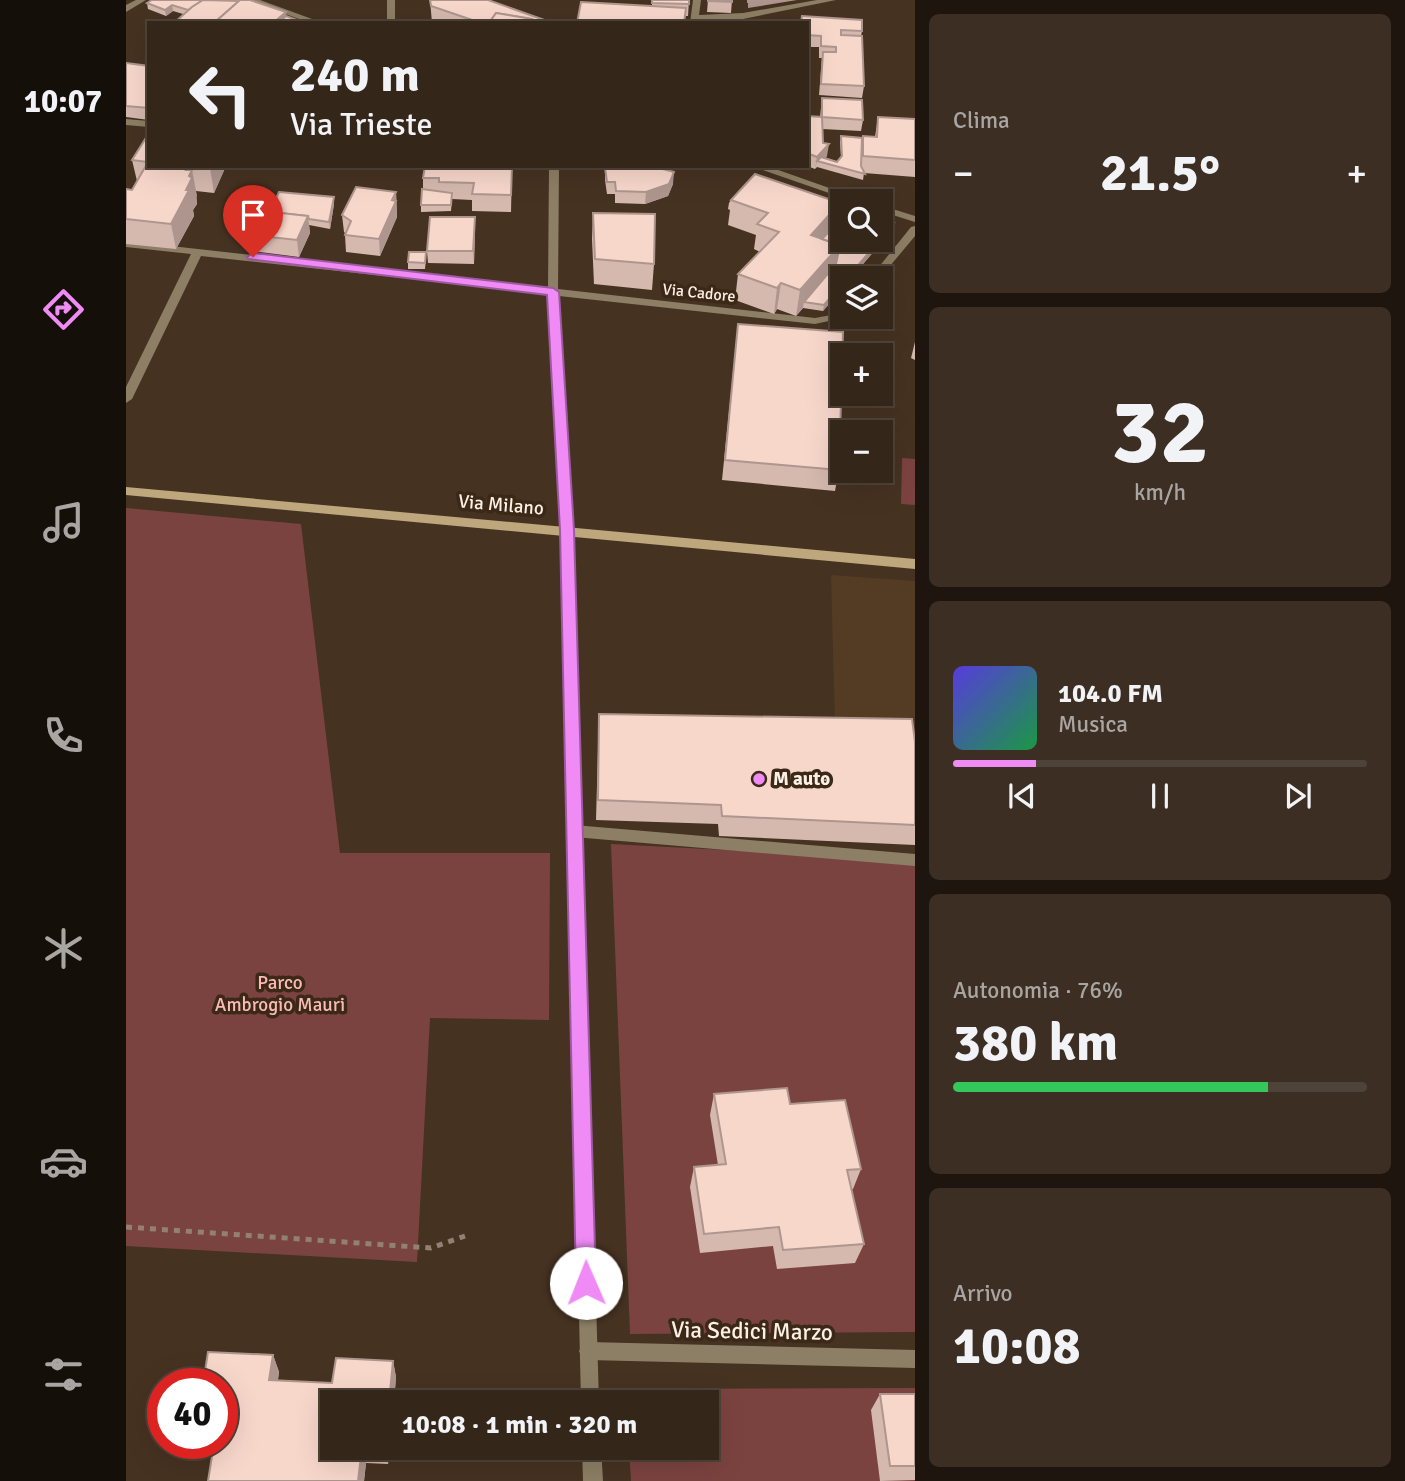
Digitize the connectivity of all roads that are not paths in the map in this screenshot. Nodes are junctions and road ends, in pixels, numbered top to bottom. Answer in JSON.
{"nodes":[{"id":1,"x":142,"y":0,"type":"edge"},
{"id":2,"x":251,"y":0,"type":"edge"},
{"id":3,"x":391,"y":0,"type":"edge"},
{"id":4,"x":697,"y":0,"type":"edge"},
{"id":5,"x":832,"y":0,"type":"edge"},
{"id":6,"x":126,"y":9,"type":"edge"},
{"id":7,"x":694,"y":20,"type":"edge"},
{"id":8,"x":313,"y":21,"type":"edge"},
{"id":9,"x":391,"y":21,"type":"edge"},
{"id":10,"x":126,"y":121,"type":"edge"},
{"id":11,"x":147,"y":124,"type":"edge"},
{"id":12,"x":554,"y":168,"type":"edge"},
{"id":13,"x":762,"y":168,"type":"edge"},
{"id":14,"x":830,"y":191,"type":"edge"},
{"id":15,"x":893,"y":212,"type":"edge"},
{"id":16,"x":915,"y":219,"type":"edge"},
{"id":17,"x":915,"y":229,"type":"edge"},
{"id":18,"x":126,"y":244,"type":"edge"},
{"id":19,"x":198,"y":251,"type":"junction"},
{"id":20,"x":885,"y":266,"type":"edge"},
{"id":21,"x":553,"y":292,"type":"junction"},
{"id":22,"x":830,"y":318,"type":"edge"},
{"id":23,"x":126,"y":399,"type":"edge"},
{"id":24,"x":126,"y":491,"type":"edge"},
{"id":25,"x":567,"y":530,"type":"junction"},
{"id":26,"x":915,"y":564,"type":"edge"},
{"id":27,"x":574,"y":831,"type":"junction"},
{"id":28,"x":915,"y":860,"type":"edge"},
{"id":29,"x":588,"y":1352,"type":"junction"},
{"id":30,"x":915,"y":1359,"type":"edge"},
{"id":31,"x":590,"y":1390,"type":"edge"},
{"id":32,"x":592,"y":1460,"type":"edge"},
{"id":33,"x":593,"y":1481,"type":"edge"}],
"edges":[{"from":1,"to":6,"type":"street"},
{"from":2,"to":8,"type":"street"},
{"from":3,"to":9,"type":"street"},
{"from":4,"to":7,"type":"street"},
{"from":5,"to":7,"type":"street"},
{"from":10,"to":11,"type":"street"},
{"from":12,"to":21,"type":"street"},
{"from":13,"to":14,"type":"street"},
{"from":15,"to":16,"type":"street"},
{"from":17,"to":20,"type":"street"},
{"from":18,"to":19,"type":"street","name":"Via Cadore"},
{"from":19,"to":21,"type":"street","name":"Via Cadore"},
{"from":19,"to":23,"type":"street"},
{"from":21,"to":22,"type":"street","name":"Via Cadore"},
{"from":21,"to":25,"type":"street"},
{"from":24,"to":25,"type":"main road","name":"Via Milano"},
{"from":25,"to":26,"type":"main road","name":"Via Milano"},
{"from":25,"to":27,"type":"street"},
{"from":27,"to":28,"type":"street"},
{"from":27,"to":29,"type":"street"},
{"from":29,"to":30,"type":"street","name":"Via Sedici Marzo"},
{"from":29,"to":31,"type":"street"},
{"from":32,"to":33,"type":"street"}]}
